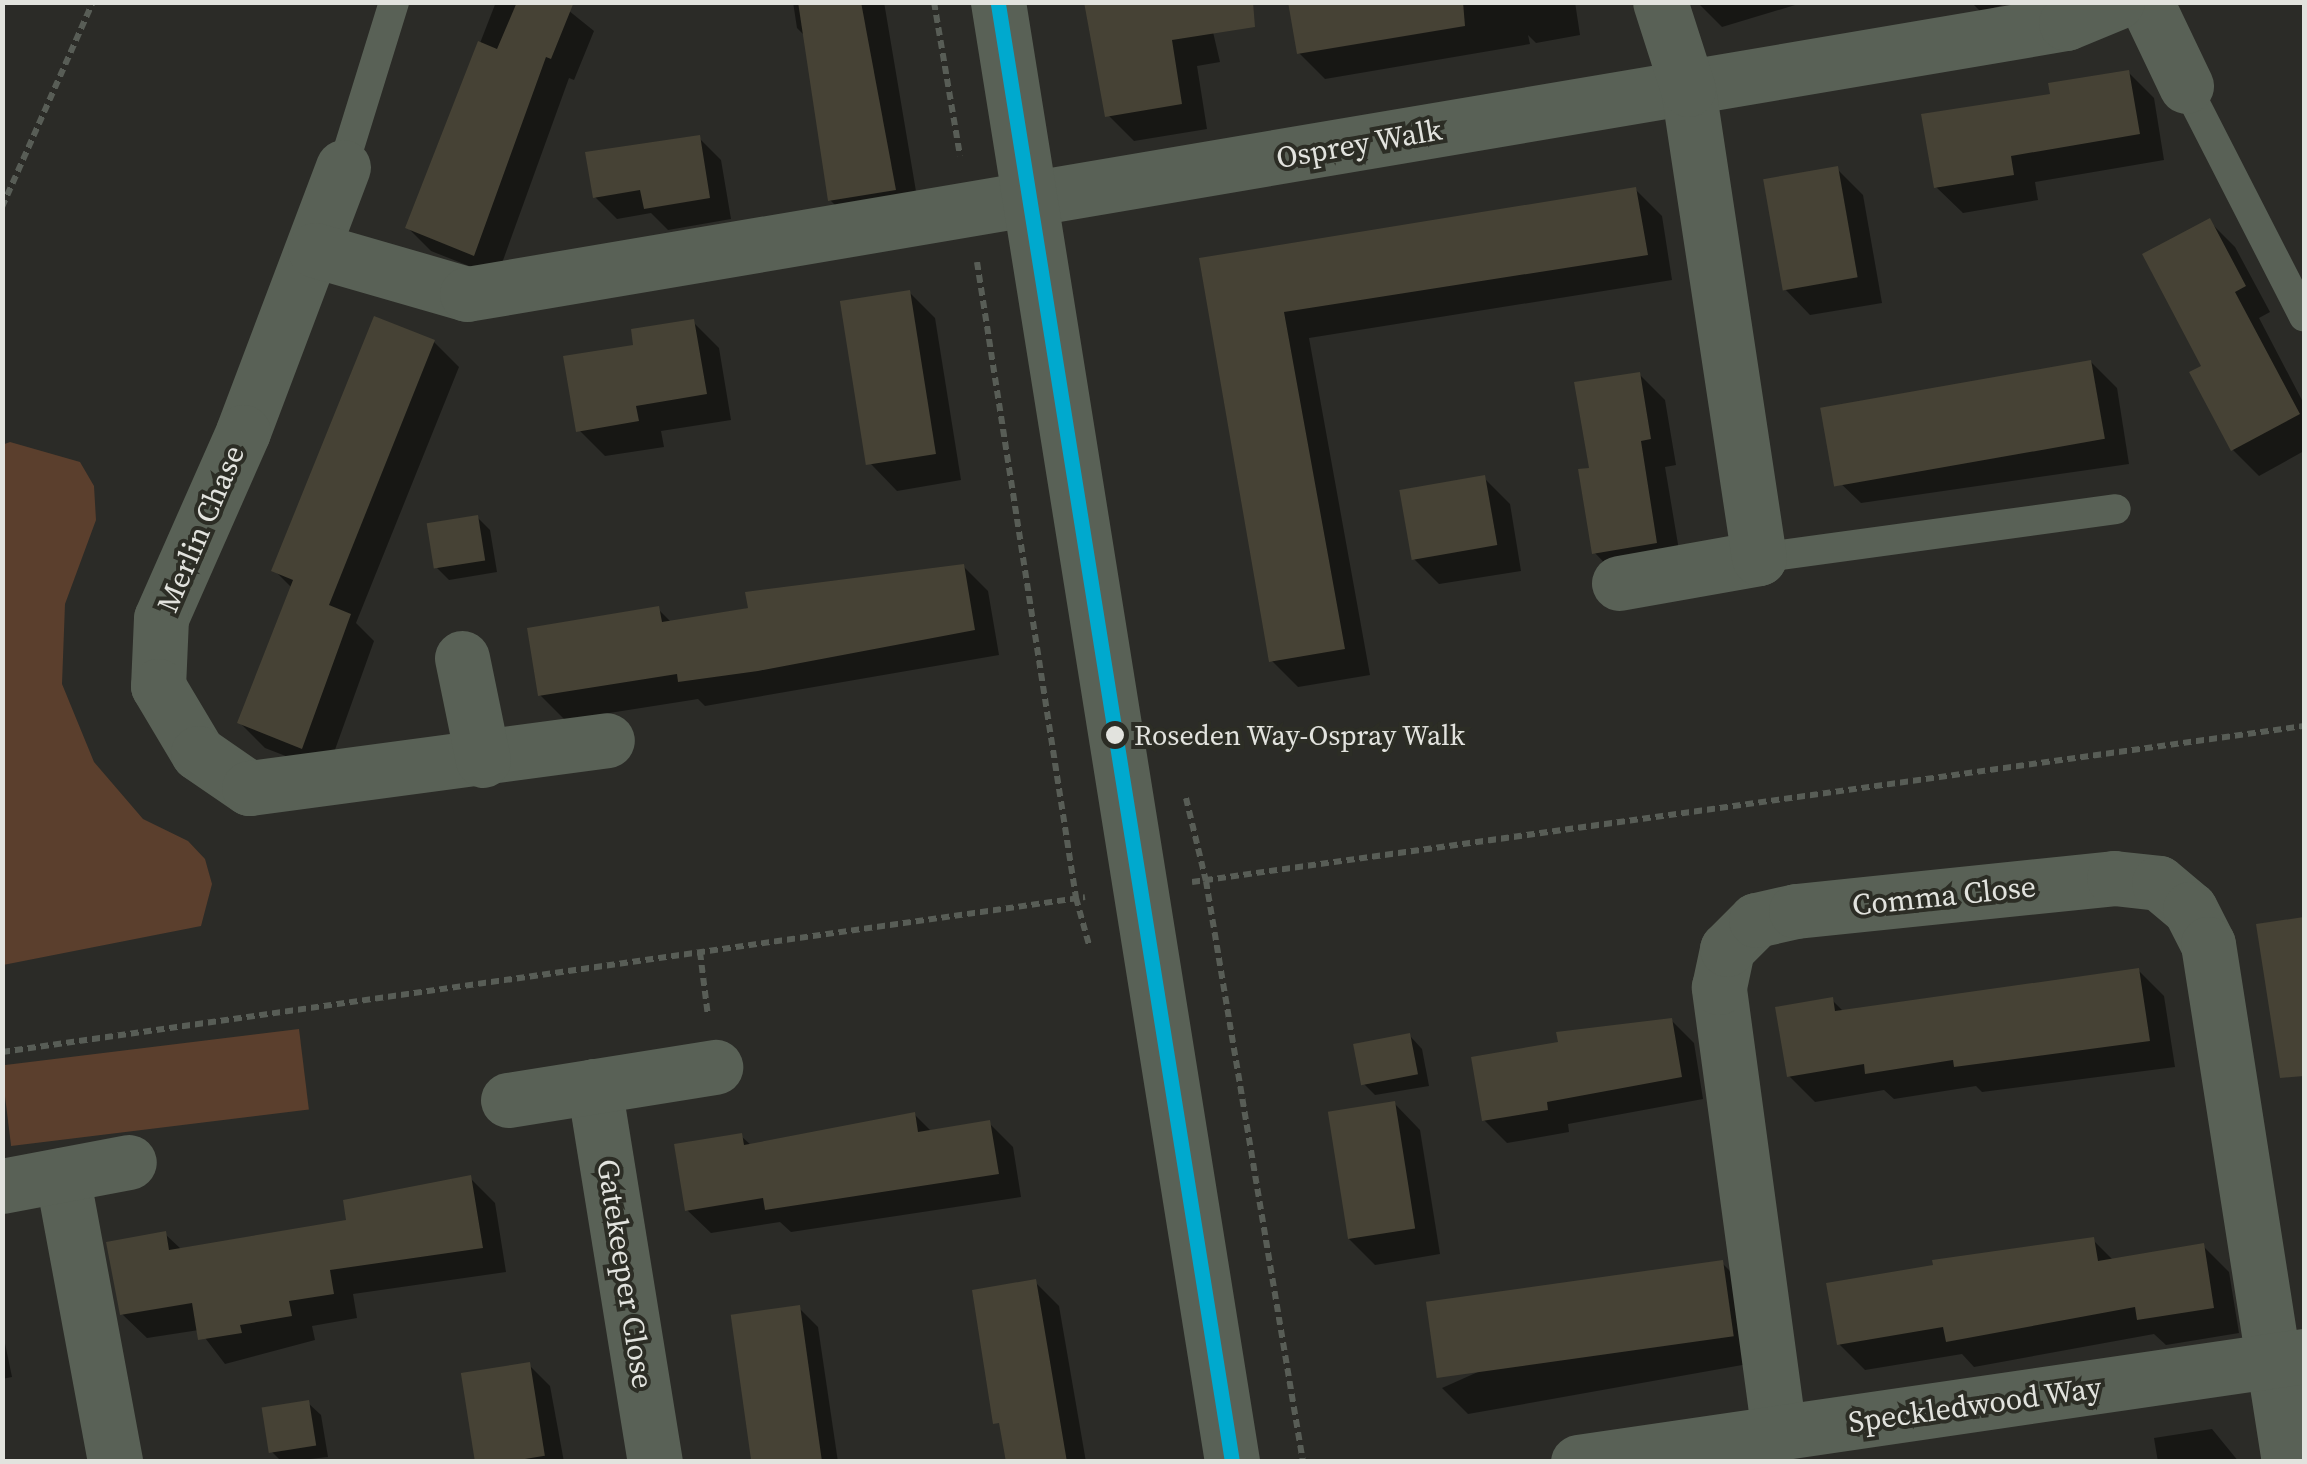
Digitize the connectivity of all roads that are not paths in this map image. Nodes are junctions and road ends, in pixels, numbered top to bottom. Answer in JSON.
{"nodes":[{"id":1,"x":394,"y":2,"type":"edge"},
{"id":2,"x":998,"y":2,"type":"edge"},
{"id":3,"x":1660,"y":2,"type":"edge"},
{"id":4,"x":2117,"y":2,"type":"edge"},
{"id":5,"x":2146,"y":2,"type":"edge"},
{"id":6,"x":2186,"y":86,"type":"joint"},
{"id":7,"x":1688,"y":89,"type":"junction"},
{"id":8,"x":343,"y":167,"type":"joint"},
{"id":9,"x":1029,"y":200,"type":"junction"},
{"id":10,"x":315,"y":250,"type":"junction"},
{"id":11,"x":2304,"y":317,"type":"edge"},
{"id":12,"x":2116,"y":509,"type":"dead end"},
{"id":13,"x":1759,"y":558,"type":"junction"},
{"id":14,"x":1619,"y":584,"type":"dead end"},
{"id":15,"x":462,"y":658,"type":"dead end"},
{"id":16,"x":607,"y":740,"type":"dead end"},
{"id":17,"x":483,"y":760,"type":"junction"},
{"id":18,"x":715,"y":1067,"type":"dead end"},
{"id":19,"x":594,"y":1086,"type":"junction"},
{"id":20,"x":508,"y":1100,"type":"dead end"},
{"id":21,"x":130,"y":1162,"type":"dead end"},
{"id":22,"x":62,"y":1175,"type":"junction"},
{"id":23,"x":2,"y":1186,"type":"edge"},
{"id":24,"x":2289,"y":1360,"type":"edge"},
{"id":25,"x":1780,"y":1433,"type":"junction"},
{"id":26,"x":115,"y":1462,"type":"edge"},
{"id":27,"x":655,"y":1462,"type":"edge"},
{"id":28,"x":1232,"y":1462,"type":"edge"},
{"id":29,"x":1578,"y":1462,"type":"edge"},
{"id":30,"x":2289,"y":1462,"type":"edge"}],
"edges":[{"from":1,"to":8,"type":"lane"},
{"from":2,"to":9,"type":"street"},
{"from":3,"to":7,"type":"street"},
{"from":4,"to":7,"type":"street","name":"Osprey Walk"},
{"from":5,"to":6,"type":"street"},
{"from":6,"to":11,"type":"lane"},
{"from":7,"to":9,"type":"street","name":"Osprey Walk"},
{"from":7,"to":13,"type":"street"},
{"from":8,"to":10,"type":"street","name":"Merlin Chase"},
{"from":9,"to":10,"type":"street"},
{"from":9,"to":28,"type":"street"},
{"from":10,"to":17,"type":"street","name":"Merlin Chase"},
{"from":12,"to":13,"type":"lane"},
{"from":13,"to":14,"type":"street"},
{"from":15,"to":17,"type":"street"},
{"from":16,"to":17,"type":"street","name":"Merlin Chase"},
{"from":18,"to":19,"type":"street"},
{"from":19,"to":20,"type":"street"},
{"from":19,"to":27,"type":"street","name":"Gatekeeper Close"},
{"from":21,"to":22,"type":"street"},
{"from":22,"to":23,"type":"street"},
{"from":22,"to":26,"type":"street"},
{"from":24,"to":25,"type":"street","name":"Speckledwood Way"},
{"from":24,"to":25,"type":"street","name":"Comma Close"},
{"from":24,"to":30,"type":"street"},
{"from":25,"to":29,"type":"street","name":"Speckledwood Way"}]}
